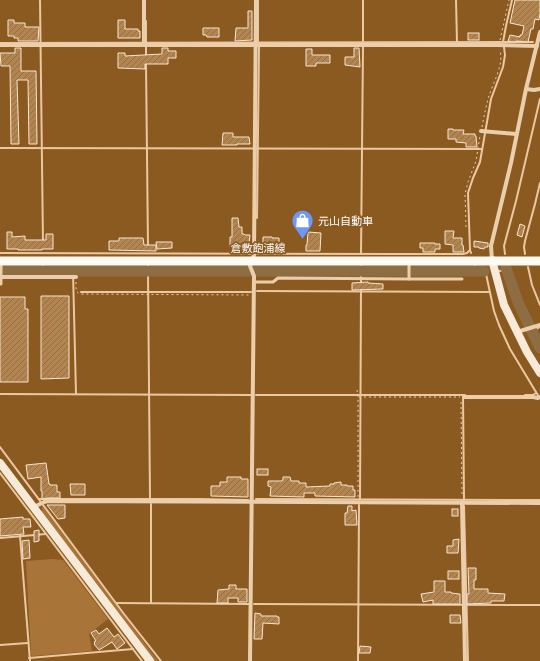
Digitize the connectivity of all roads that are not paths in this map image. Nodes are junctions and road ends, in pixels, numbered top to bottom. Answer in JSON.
{"nodes":[{"id":1,"x":144,"y":0,"type":"edge"},
{"id":2,"x":256,"y":0,"type":"edge"},
{"id":3,"x":540,"y":32,"type":"edge"},
{"id":4,"x":145,"y":44,"type":"junction"},
{"id":5,"x":257,"y":44,"type":"junction"},
{"id":6,"x":0,"y":45,"type":"edge"},
{"id":7,"x":537,"y":46,"type":"junction"},
{"id":8,"x":526,"y":89,"type":"junction"},
{"id":9,"x":540,"y":89,"type":"edge"},
{"id":10,"x":484,"y":131,"type":"road end"},
{"id":11,"x":516,"y":134,"type":"junction"},
{"id":12,"x":253,"y":259,"type":"junction"},
{"id":13,"x":492,"y":260,"type":"junction"},
{"id":14,"x":540,"y":261,"type":"edge"},
{"id":15,"x":1,"y":263,"type":"edge"},
{"id":16,"x":409,"y":264,"type":"junction"},
{"id":17,"x":1,"y":276,"type":"edge"},
{"id":18,"x":74,"y":277,"type":"road end"},
{"id":19,"x":409,"y":279,"type":"junction"},
{"id":20,"x":462,"y":279,"type":"dead end"},
{"id":21,"x":254,"y":282,"type":"junction"},
{"id":22,"x":1,"y":284,"type":"dead end"},
{"id":23,"x":540,"y":325,"type":"edge"},
{"id":24,"x":517,"y":332,"type":"junction"},
{"id":25,"x":540,"y":373,"type":"edge"},
{"id":26,"x":462,"y":397,"type":"road end"},
{"id":27,"x":539,"y":397,"type":"edge"},
{"id":28,"x":0,"y":463,"type":"edge"},
{"id":29,"x":462,"y":500,"type":"junction"},
{"id":30,"x":252,"y":502,"type":"junction"},
{"id":31,"x":540,"y":502,"type":"edge"},
{"id":32,"x":39,"y":504,"type":"junction"},
{"id":33,"x":150,"y":661,"type":"edge"},
{"id":34,"x":250,"y":661,"type":"edge"},
{"id":35,"x":465,"y":661,"type":"edge"}],
"edges":[{"from":1,"to":4,"type":"street"},
{"from":2,"to":5,"type":"street"},
{"from":3,"to":7,"type":"street"},
{"from":4,"to":5,"type":"street"},
{"from":4,"to":6,"type":"street"},
{"from":5,"to":7,"type":"street"},
{"from":5,"to":12,"type":"street"},
{"from":7,"to":8,"type":"street"},
{"from":8,"to":9,"type":"street"},
{"from":8,"to":11,"type":"street"},
{"from":10,"to":11,"type":"street"},
{"from":11,"to":13,"type":"street"},
{"from":12,"to":15,"type":"main road","name":"倉敷飽浦線"},
{"from":12,"to":16,"type":"main road","name":"倉敷飽浦線"},
{"from":12,"to":21,"type":"street"},
{"from":13,"to":14,"type":"main road","name":"倉敷飽浦線"},
{"from":13,"to":16,"type":"main road","name":"倉敷飽浦線"},
{"from":13,"to":24,"type":"street"},
{"from":15,"to":17,"type":"lane"},
{"from":16,"to":19,"type":"lane"},
{"from":17,"to":18,"type":"street"},
{"from":17,"to":22,"type":"lane"},
{"from":19,"to":20,"type":"lane"},
{"from":19,"to":21,"type":"lane"},
{"from":21,"to":30,"type":"street"},
{"from":23,"to":24,"type":"street"},
{"from":24,"to":25,"type":"street"},
{"from":26,"to":27,"type":"street"},
{"from":28,"to":32,"type":"street"},
{"from":29,"to":30,"type":"street"},
{"from":29,"to":31,"type":"street"},
{"from":29,"to":35,"type":"street"},
{"from":30,"to":32,"type":"street"},
{"from":30,"to":34,"type":"street"},
{"from":32,"to":33,"type":"street"}]}
